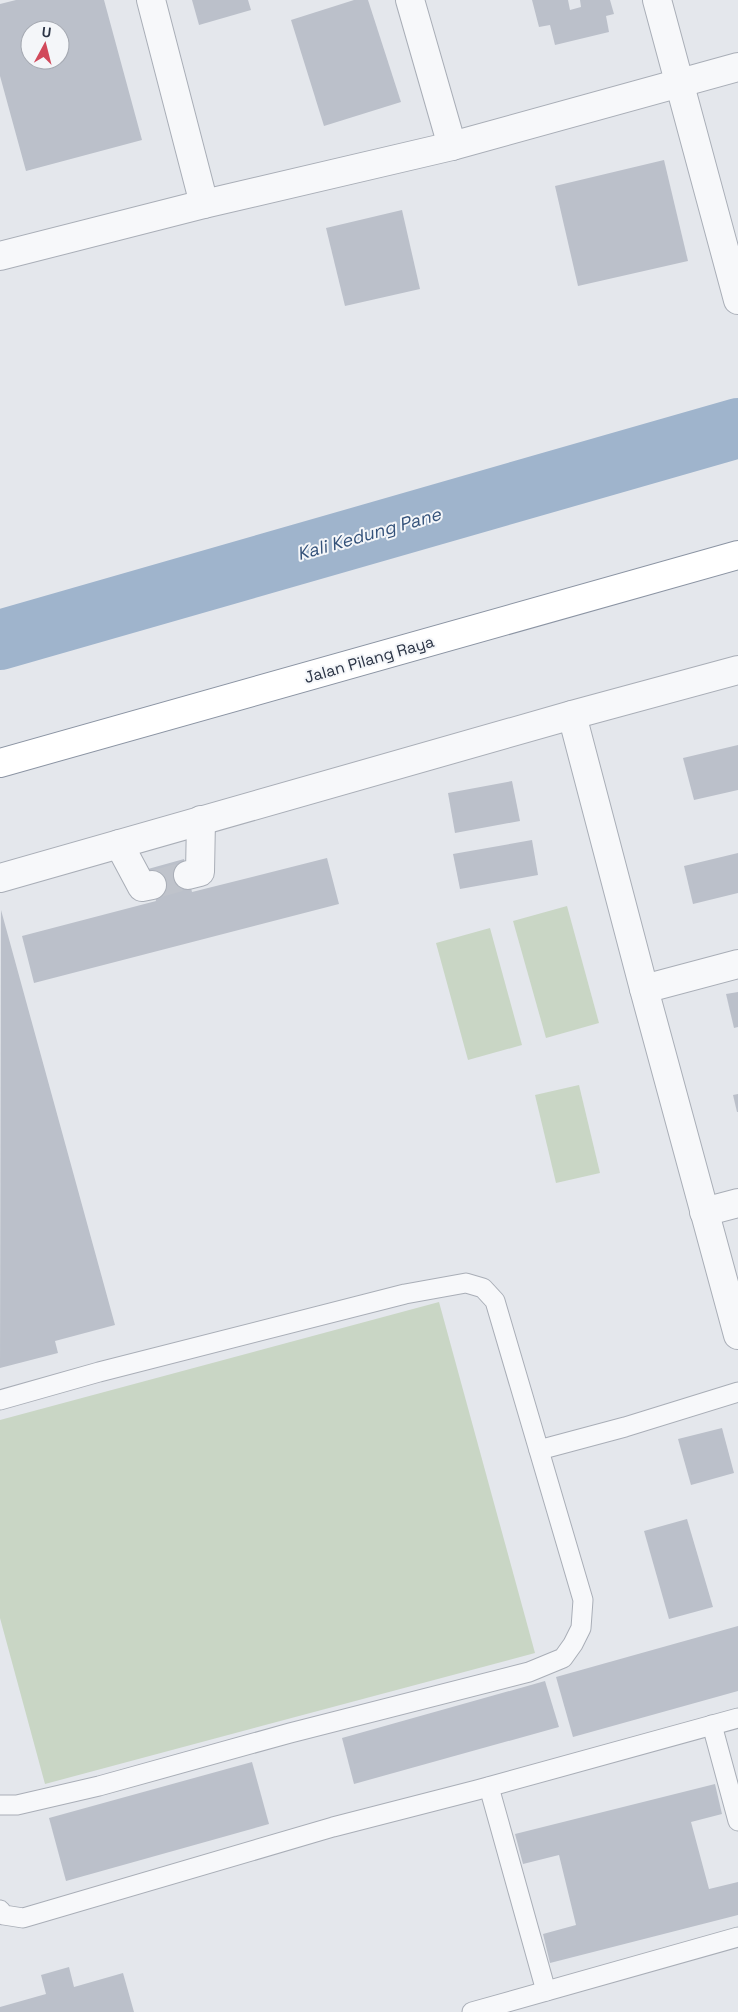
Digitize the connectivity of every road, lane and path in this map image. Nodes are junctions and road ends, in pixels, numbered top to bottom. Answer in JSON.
{"nodes":[{"id":1,"x":151,"y":0,"type":"edge"},
{"id":2,"x":410,"y":0,"type":"edge"},
{"id":3,"x":658,"y":0,"type":"edge"},
{"id":4,"x":738,"y":67,"type":"edge"},
{"id":5,"x":679,"y":84,"type":"junction"},
{"id":6,"x":452,"y":146,"type":"junction"},
{"id":7,"x":204,"y":204,"type":"junction"},
{"id":8,"x":0,"y":256,"type":"edge"},
{"id":9,"x":738,"y":300,"type":"edge"},
{"id":10,"x":738,"y":555,"type":"edge"},
{"id":11,"x":738,"y":670,"type":"edge"},
{"id":12,"x":572,"y":715,"type":"junction"},
{"id":13,"x":0,"y":763,"type":"edge"},
{"id":14,"x":201,"y":820,"type":"junction"},
{"id":15,"x":119,"y":844,"type":"junction"},
{"id":16,"x":188,"y":875,"type":"tunnel mouth"},
{"id":17,"x":0,"y":878,"type":"edge"},
{"id":18,"x":152,"y":885,"type":"dead end"},
{"id":19,"x":738,"y":964,"type":"edge"},
{"id":20,"x":644,"y":989,"type":"junction"},
{"id":21,"x":738,"y":1203,"type":"edge"},
{"id":22,"x":704,"y":1212,"type":"junction"},
{"id":23,"x":738,"y":1335,"type":"edge"},
{"id":24,"x":738,"y":1392,"type":"edge"},
{"id":25,"x":0,"y":1400,"type":"edge"},
{"id":26,"x":540,"y":1450,"type":"junction"},
{"id":27,"x":738,"y":1718,"type":"edge"},
{"id":28,"x":712,"y":1725,"type":"junction"},
{"id":29,"x":489,"y":1787,"type":"junction"},
{"id":30,"x":0,"y":1805,"type":"edge"},
{"id":31,"x":738,"y":1821,"type":"edge"},
{"id":32,"x":0,"y":1910,"type":"edge"},
{"id":33,"x":738,"y":1936,"type":"edge"},
{"id":34,"x":546,"y":1991,"type":"junction"},
{"id":35,"x":472,"y":2012,"type":"edge"}],
"edges":[{"from":1,"to":7,"type":"street"},
{"from":2,"to":6,"type":"street"},
{"from":3,"to":5,"type":"street"},
{"from":4,"to":5,"type":"street"},
{"from":5,"to":6,"type":"street"},
{"from":5,"to":9,"type":"street"},
{"from":6,"to":7,"type":"street"},
{"from":7,"to":8,"type":"street"},
{"from":10,"to":13,"type":"highway","name":"Jalan Pilang Raya"},
{"from":11,"to":12,"type":"street"},
{"from":12,"to":14,"type":"street"},
{"from":12,"to":20,"type":"street"},
{"from":14,"to":15,"type":"street"},
{"from":14,"to":16,"type":"street"},
{"from":15,"to":17,"type":"street"},
{"from":15,"to":18,"type":"street"},
{"from":19,"to":20,"type":"street"},
{"from":20,"to":22,"type":"street"},
{"from":21,"to":22,"type":"street"},
{"from":22,"to":23,"type":"street"},
{"from":24,"to":26,"type":"lane"},
{"from":25,"to":26,"type":"lane"},
{"from":26,"to":30,"type":"lane"},
{"from":27,"to":28,"type":"lane"},
{"from":28,"to":29,"type":"lane"},
{"from":28,"to":31,"type":"lane"},
{"from":29,"to":32,"type":"lane"},
{"from":29,"to":34,"type":"lane"},
{"from":33,"to":34,"type":"lane"},
{"from":34,"to":35,"type":"lane"}]}
